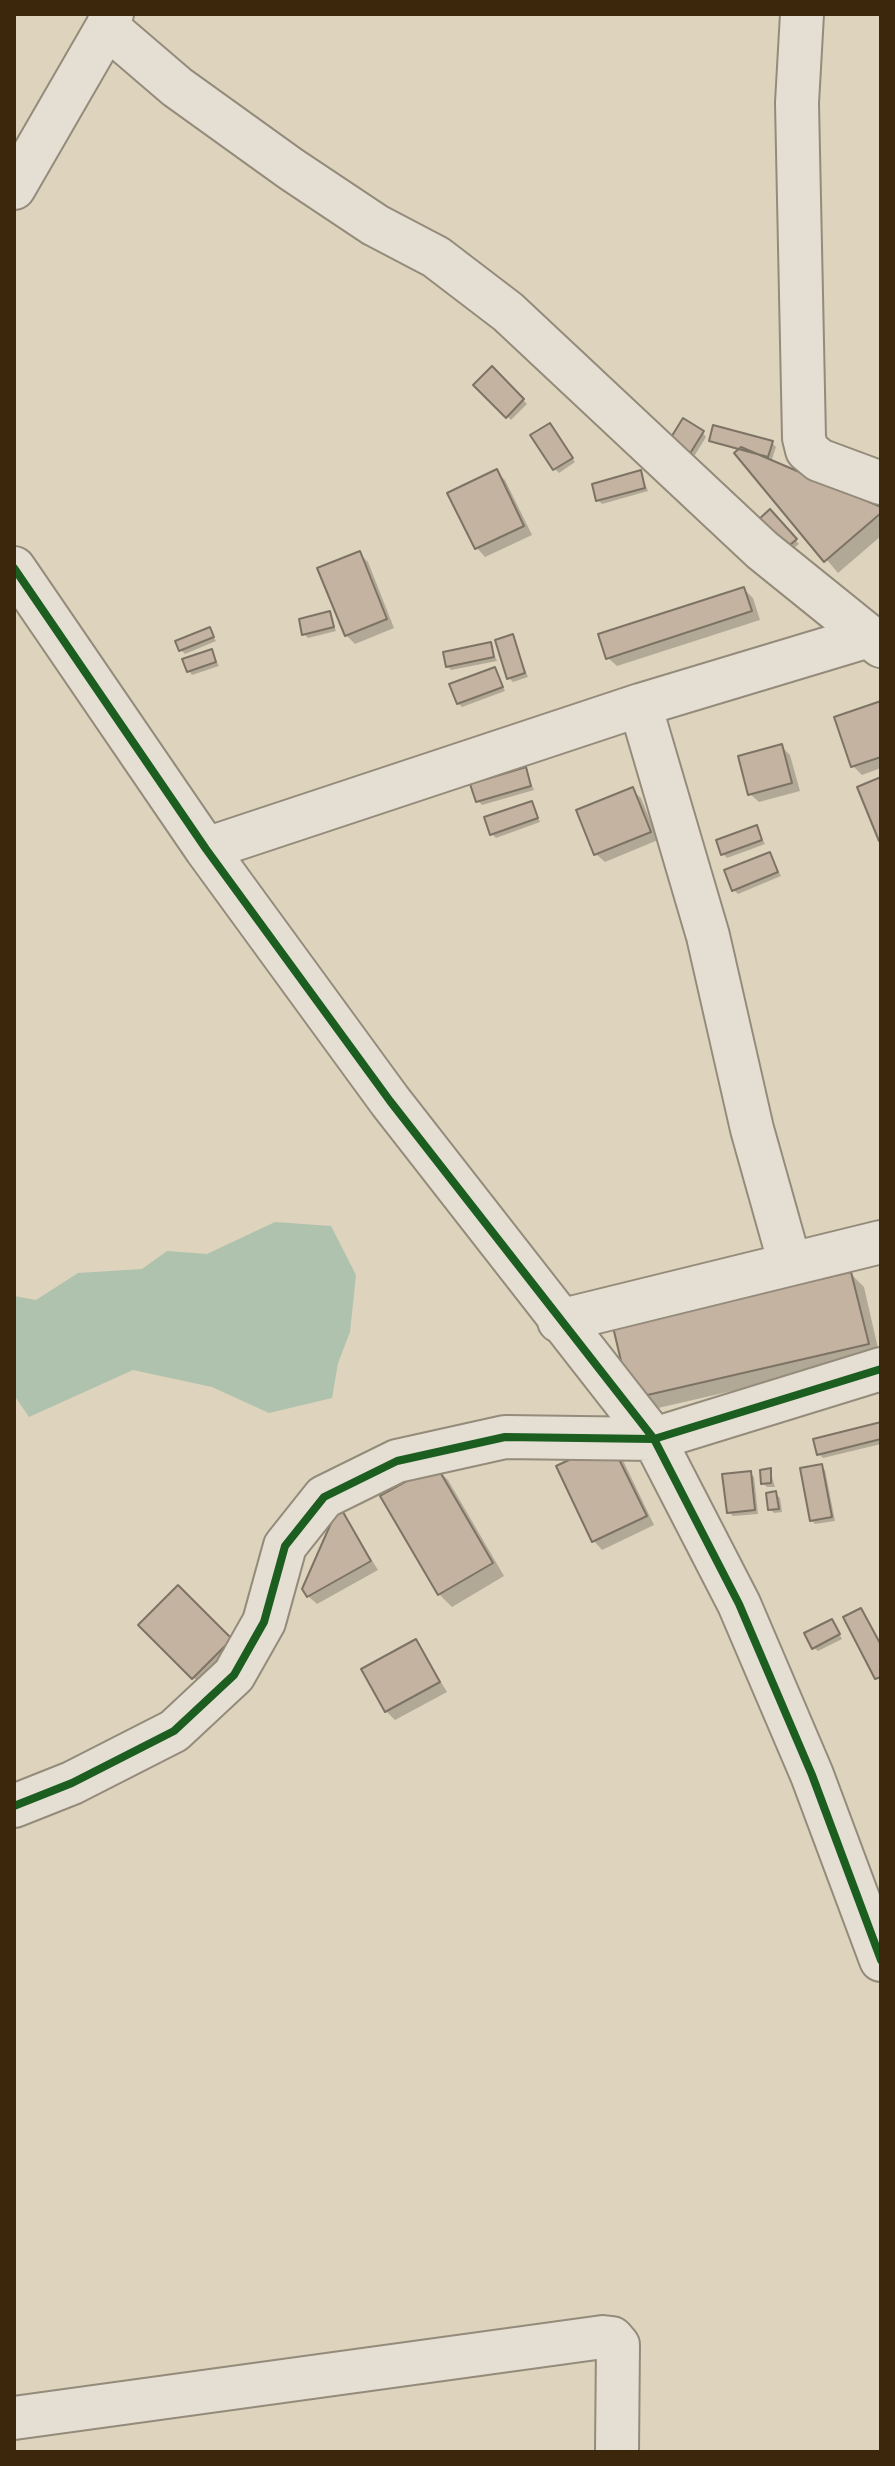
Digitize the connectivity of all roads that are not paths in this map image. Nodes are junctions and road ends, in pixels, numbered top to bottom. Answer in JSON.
{"nodes":[{"id":1,"x":802,"y":14,"type":"edge"},
{"id":2,"x":110,"y":21,"type":"edge"},
{"id":3,"x":14,"y":188,"type":"edge"},
{"id":4,"x":881,"y":483,"type":"edge"},
{"id":5,"x":14,"y":568,"type":"edge"},
{"id":6,"x":875,"y":641,"type":"edge"},
{"id":7,"x":640,"y":705,"type":"junction"},
{"id":8,"x":206,"y":849,"type":"junction"},
{"id":9,"x":881,"y":1242,"type":"edge"},
{"id":10,"x":790,"y":1264,"type":"junction"},
{"id":11,"x":559,"y":1321,"type":"junction"},
{"id":12,"x":881,"y":1369,"type":"edge"},
{"id":13,"x":654,"y":1439,"type":"junction"},
{"id":14,"x":14,"y":1806,"type":"edge"},
{"id":15,"x":881,"y":1960,"type":"edge"},
{"id":16,"x":14,"y":2418,"type":"edge"},
{"id":17,"x":617,"y":2452,"type":"edge"}],
"edges":[{"from":1,"to":4,"type":"street"},
{"from":2,"to":3,"type":"street"},
{"from":2,"to":6,"type":"street"},
{"from":5,"to":8,"type":"street"},
{"from":6,"to":7,"type":"street"},
{"from":7,"to":8,"type":"street"},
{"from":7,"to":10,"type":"street"},
{"from":8,"to":11,"type":"street"},
{"from":9,"to":10,"type":"street"},
{"from":10,"to":11,"type":"street"},
{"from":11,"to":13,"type":"street"},
{"from":12,"to":13,"type":"street"},
{"from":13,"to":14,"type":"street"},
{"from":13,"to":15,"type":"street"},
{"from":16,"to":17,"type":"street"}]}
